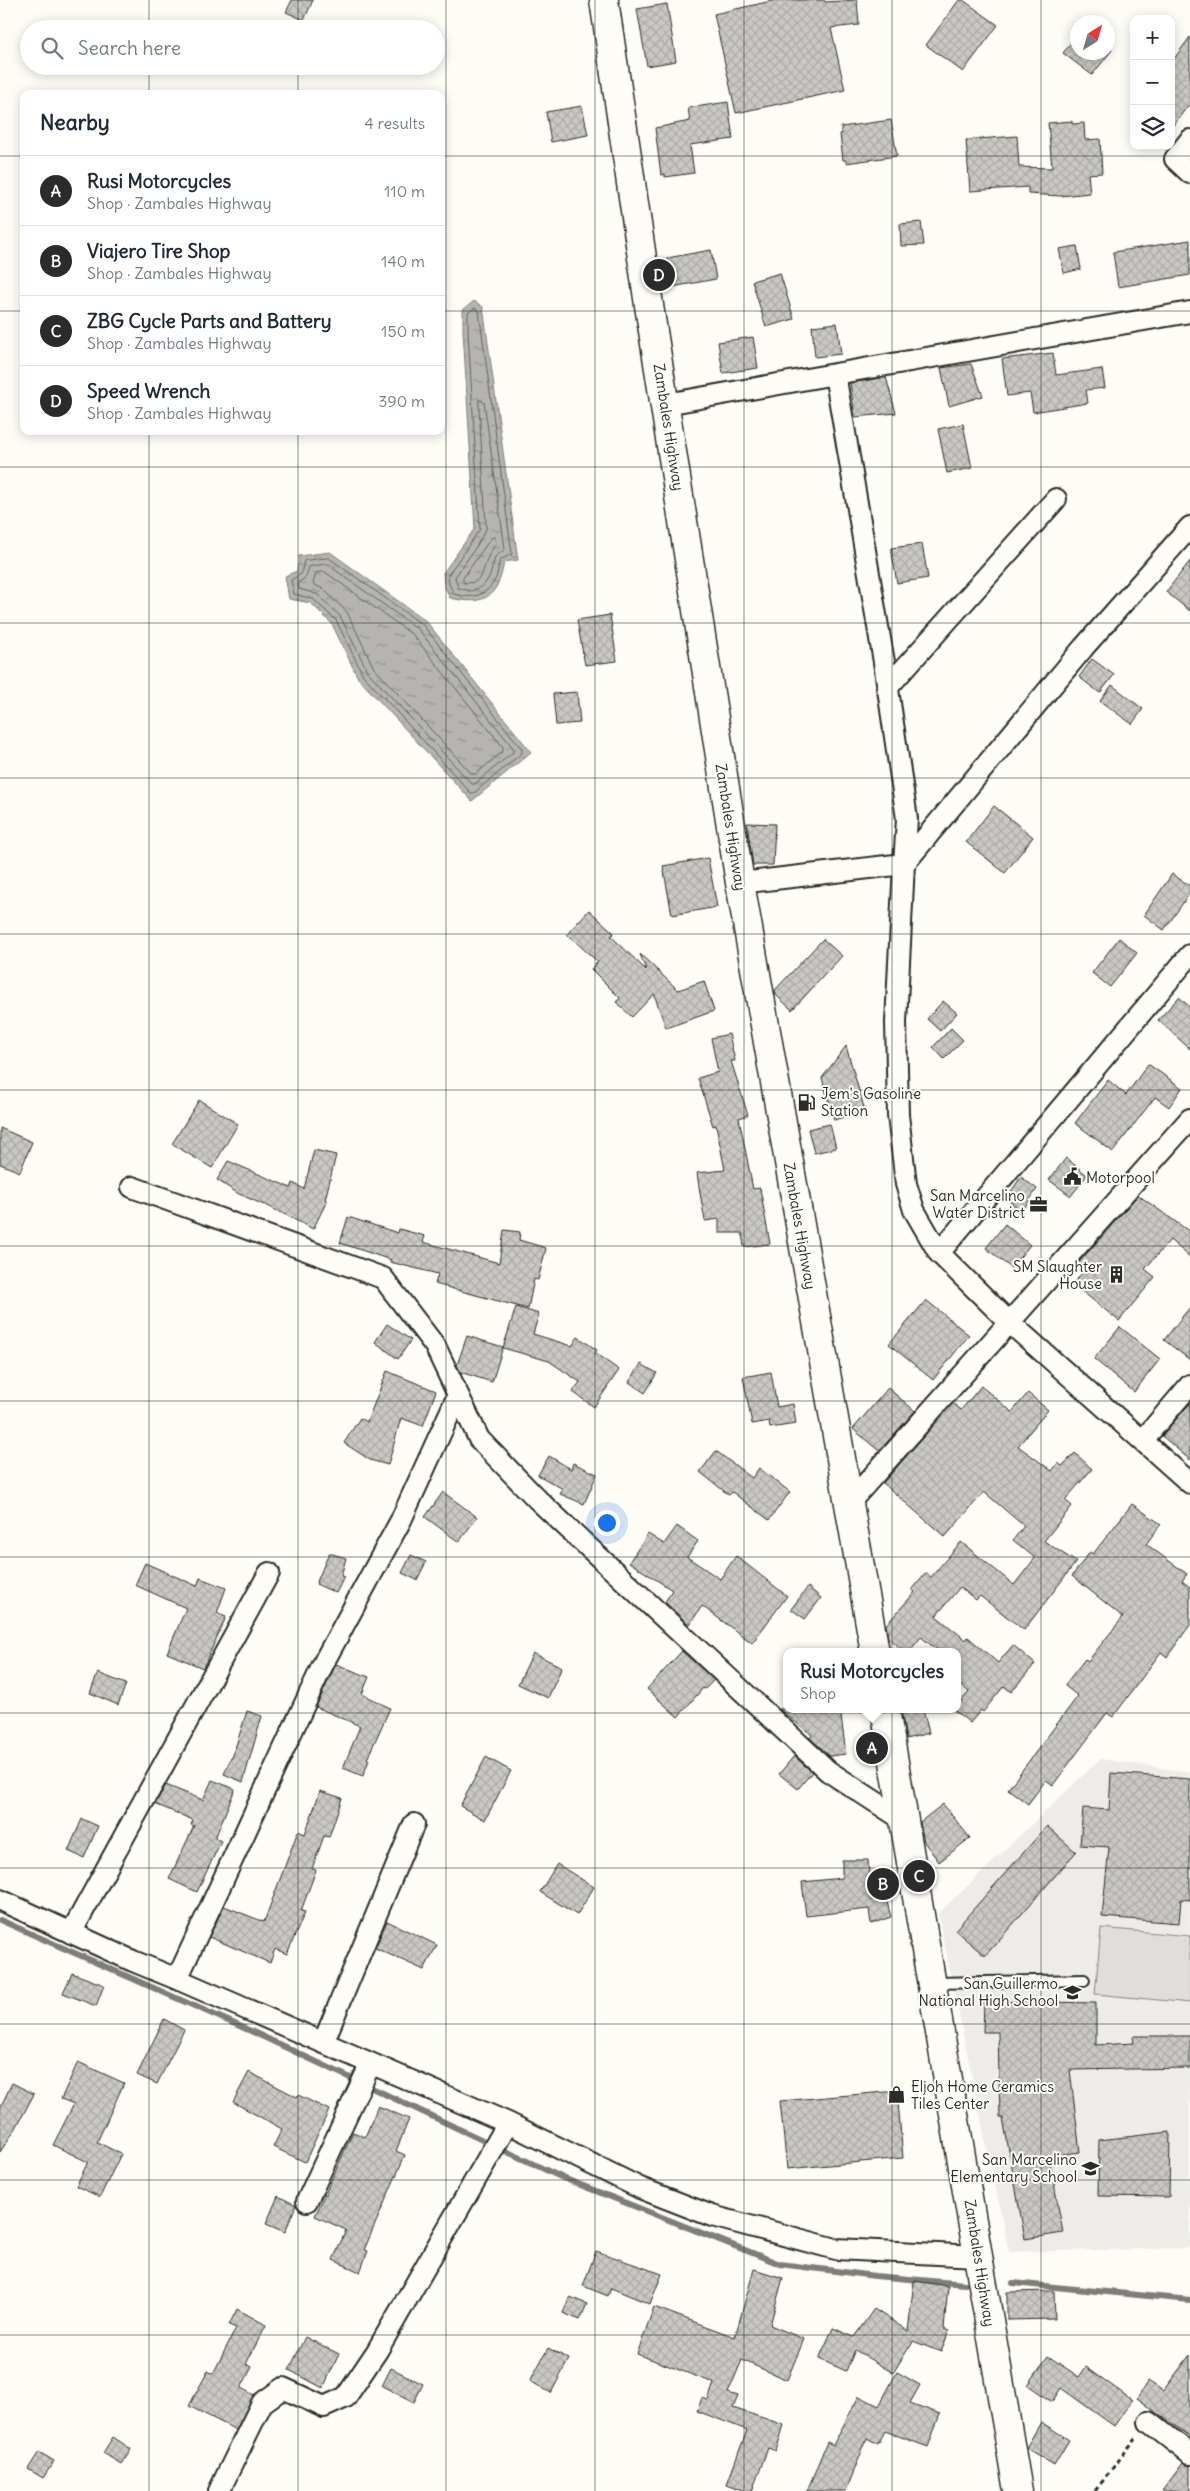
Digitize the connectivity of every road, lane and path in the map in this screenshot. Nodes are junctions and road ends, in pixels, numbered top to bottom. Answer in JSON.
{"nodes":[{"id":1,"x":604,"y":0,"type":"edge"},
{"id":2,"x":1190,"y":140,"type":"edge"},
{"id":3,"x":1190,"y":173,"type":"edge"},
{"id":4,"x":1190,"y":312,"type":"edge"},
{"id":5,"x":835,"y":374,"type":"junction"},
{"id":6,"x":666,"y":404,"type":"junction"},
{"id":7,"x":1056,"y":499,"type":"dead end"},
{"id":8,"x":1190,"y":527,"type":"edge"},
{"id":9,"x":887,"y":688,"type":"junction"},
{"id":10,"x":904,"y":864,"type":"junction"},
{"id":11,"x":740,"y":883,"type":"junction"},
{"id":12,"x":1190,"y":955,"type":"edge"},
{"id":13,"x":1190,"y":1119,"type":"edge"},
{"id":14,"x":132,"y":1187,"type":"dead end"},
{"id":15,"x":939,"y":1253,"type":"junction"},
{"id":16,"x":1008,"y":1321,"type":"junction"},
{"id":17,"x":1190,"y":1384,"type":"edge"},
{"id":18,"x":458,"y":1395,"type":"junction"},
{"id":19,"x":1143,"y":1440,"type":"junction"},
{"id":20,"x":1190,"y":1483,"type":"edge"},
{"id":21,"x":849,"y":1503,"type":"junction"},
{"id":22,"x":269,"y":1573,"type":"dead end"},
{"id":23,"x":874,"y":1648,"type":"edge"},
{"id":24,"x":886,"y":1713,"type":"edge"},
{"id":25,"x":905,"y":1821,"type":"junction"},
{"id":26,"x":414,"y":1824,"type":"dead end"},
{"id":27,"x":0,"y":1900,"type":"edge"},
{"id":28,"x":71,"y":1933,"type":"junction"},
{"id":29,"x":178,"y":1979,"type":"junction"},
{"id":30,"x":1084,"y":1980,"type":"dead end"},
{"id":31,"x":933,"y":1983,"type":"junction"},
{"id":32,"x":324,"y":2043,"type":"junction"},
{"id":33,"x":364,"y":2078,"type":"junction"},
{"id":34,"x":500,"y":2135,"type":"junction"},
{"id":35,"x":307,"y":2201,"type":"dead end"},
{"id":36,"x":978,"y":2256,"type":"junction"},
{"id":37,"x":1149,"y":2422,"type":"joint"},
{"id":38,"x":1190,"y":2454,"type":"edge"},
{"id":39,"x":218,"y":2491,"type":"edge"},
{"id":40,"x":1018,"y":2491,"type":"edge"},
{"id":41,"x":1095,"y":2491,"type":"edge"}],
"edges":[{"from":1,"to":6,"type":"main road","name":"Zambales Highway"},
{"from":2,"to":3,"type":"street"},
{"from":4,"to":5,"type":"street"},
{"from":5,"to":6,"type":"street"},
{"from":5,"to":9,"type":"street"},
{"from":6,"to":11,"type":"main road","name":"Zambales Highway"},
{"from":7,"to":9,"type":"street"},
{"from":8,"to":10,"type":"street"},
{"from":9,"to":10,"type":"street"},
{"from":10,"to":11,"type":"street"},
{"from":10,"to":15,"type":"street"},
{"from":11,"to":21,"type":"main road","name":"Zambales Highway"},
{"from":12,"to":15,"type":"street"},
{"from":13,"to":16,"type":"street"},
{"from":14,"to":18,"type":"street"},
{"from":15,"to":16,"type":"street"},
{"from":16,"to":19,"type":"street"},
{"from":16,"to":21,"type":"street"},
{"from":17,"to":19,"type":"street"},
{"from":18,"to":25,"type":"street"},
{"from":18,"to":29,"type":"street"},
{"from":19,"to":20,"type":"street"},
{"from":21,"to":23,"type":"main road","name":"Zambales Highway"},
{"from":22,"to":28,"type":"street"},
{"from":24,"to":25,"type":"main road","name":"Zambales Highway"},
{"from":25,"to":31,"type":"main road","name":"Zambales Highway"},
{"from":26,"to":32,"type":"street"},
{"from":27,"to":28,"type":"street"},
{"from":28,"to":29,"type":"street"},
{"from":29,"to":32,"type":"street"},
{"from":30,"to":31,"type":"lane"},
{"from":31,"to":36,"type":"main road","name":"Zambales Highway"},
{"from":32,"to":33,"type":"street"},
{"from":33,"to":34,"type":"street"},
{"from":33,"to":35,"type":"street"},
{"from":34,"to":36,"type":"street"},
{"from":34,"to":39,"type":"street"},
{"from":36,"to":40,"type":"main road","name":"Zambales Highway"},
{"from":37,"to":38,"type":"street"},
{"from":37,"to":41,"type":"path"}]}
